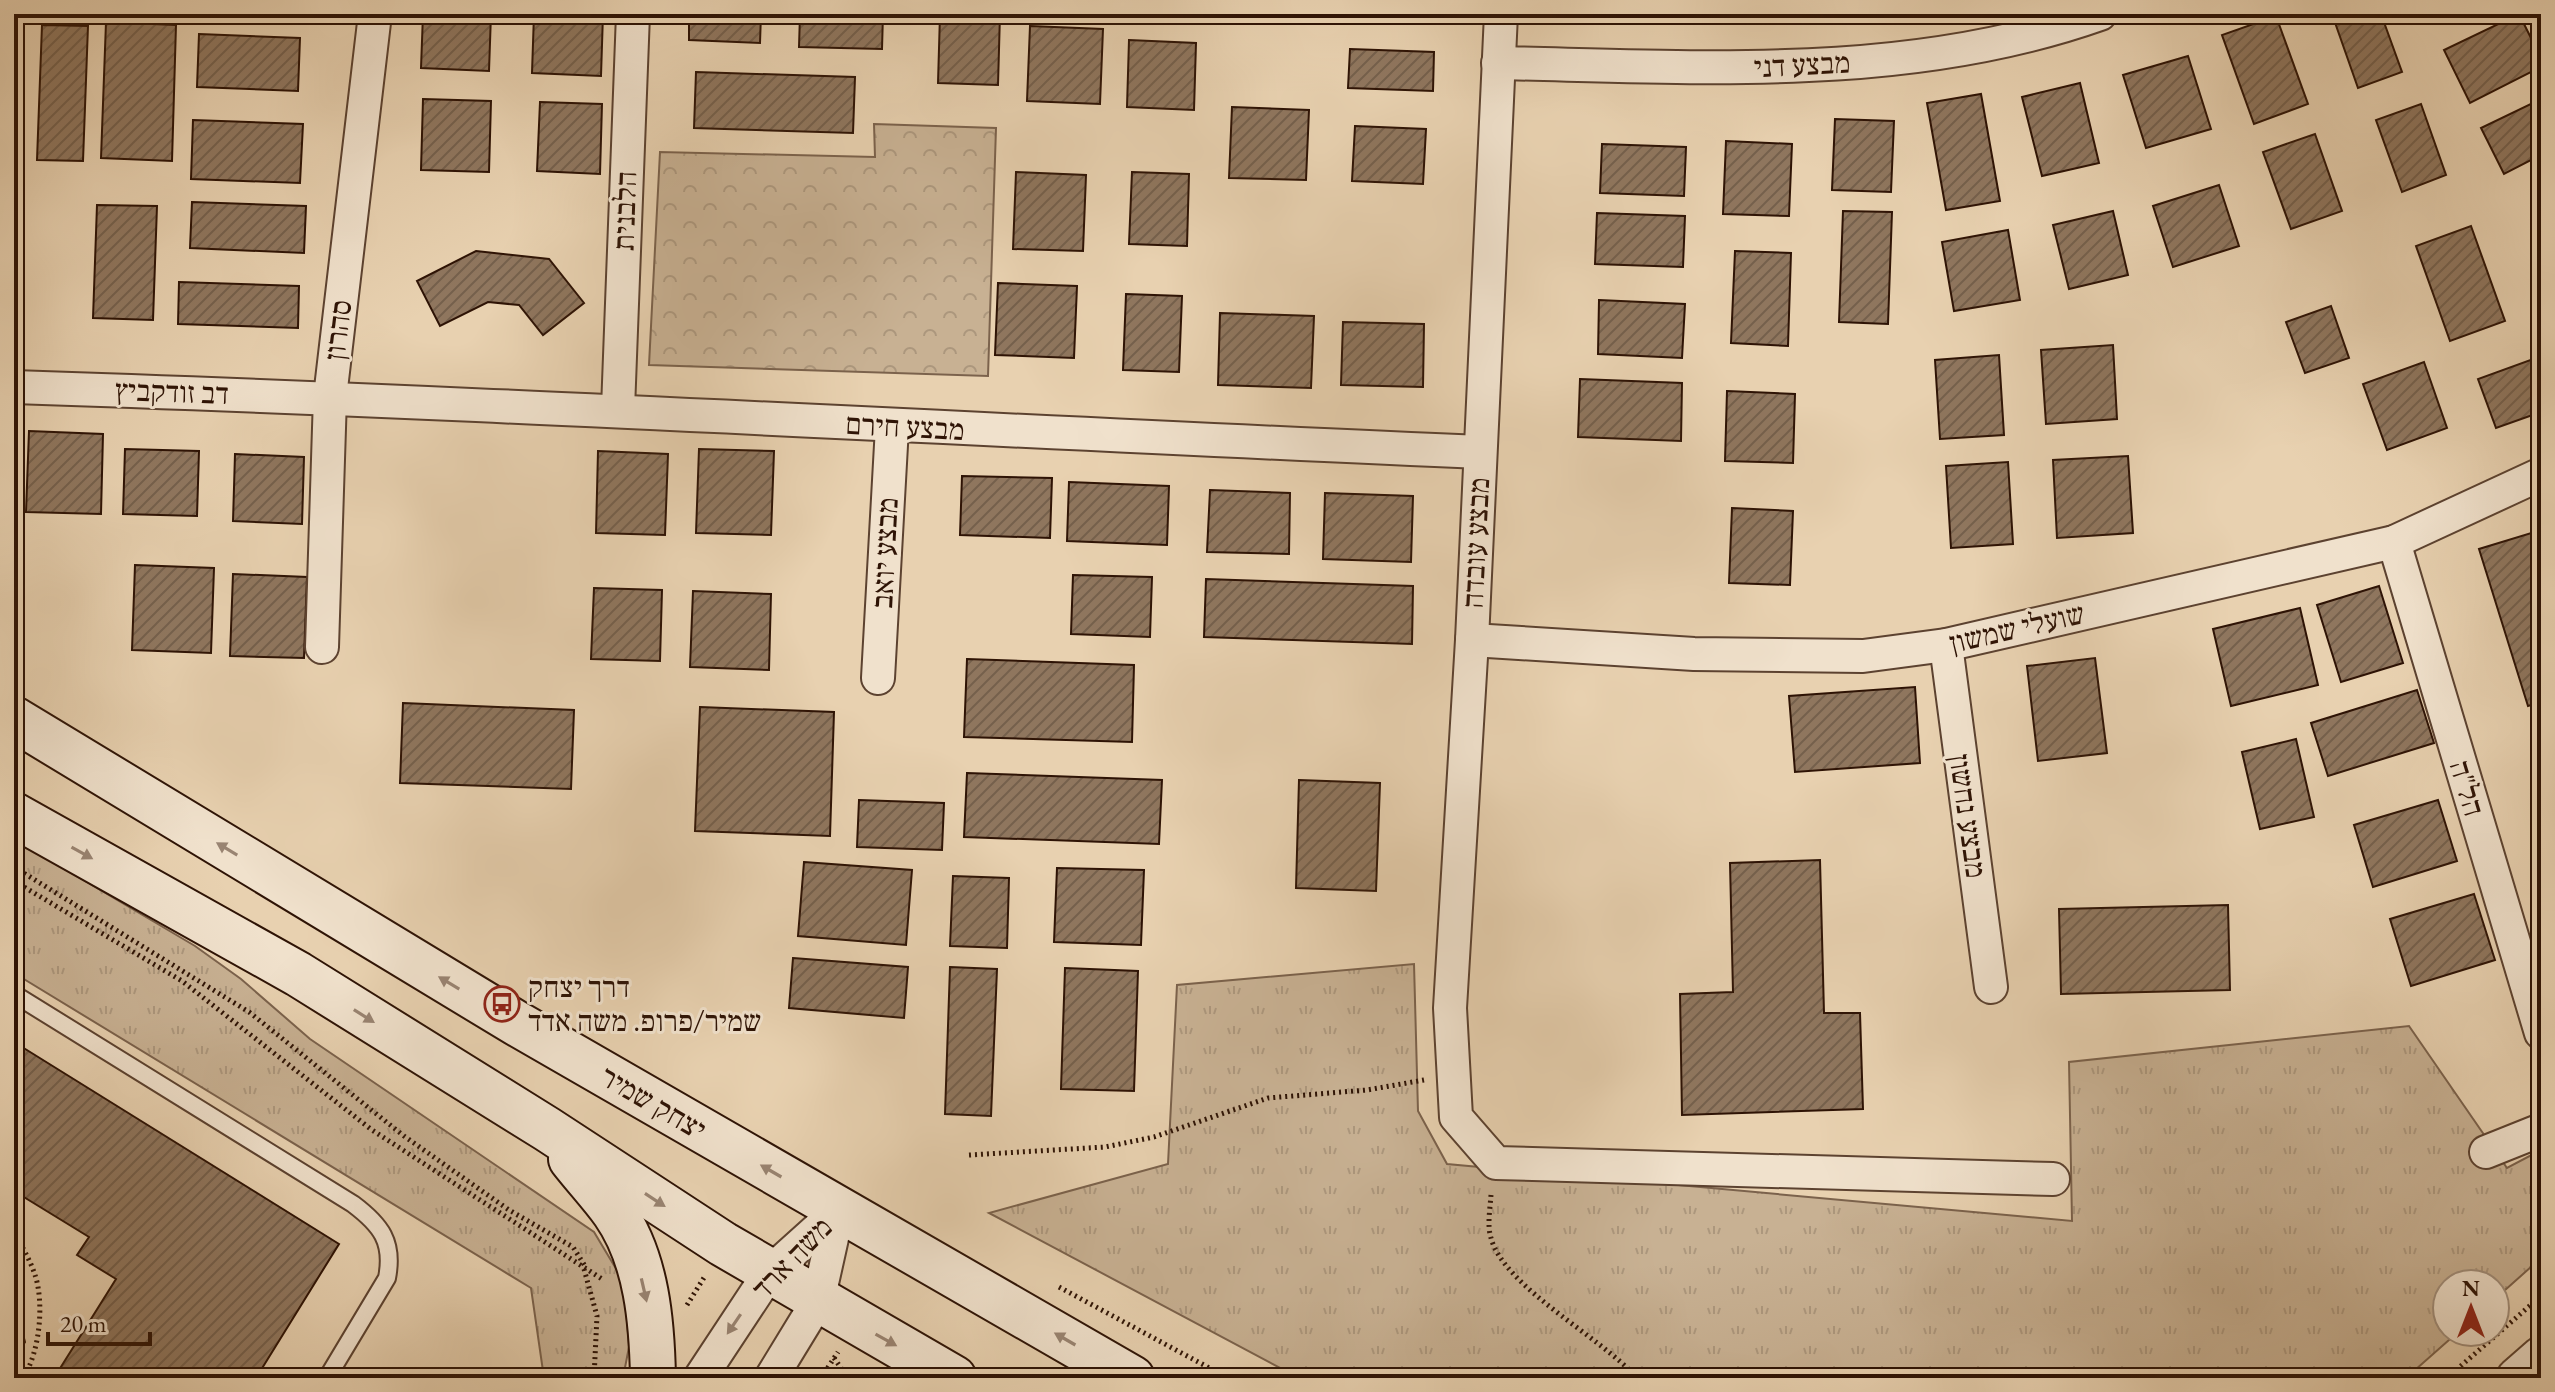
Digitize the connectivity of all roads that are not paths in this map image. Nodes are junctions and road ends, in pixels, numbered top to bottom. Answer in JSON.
{"nodes":[{"id":1,"x":375,"y":14,"type":"edge"},
{"id":2,"x":633,"y":14,"type":"edge"},
{"id":3,"x":1501,"y":14,"type":"edge"},
{"id":4,"x":2100,"y":14,"type":"edge"},
{"id":5,"x":1498,"y":63,"type":"junction"},
{"id":6,"x":14,"y":387,"type":"edge"},
{"id":7,"x":330,"y":397,"type":"junction"},
{"id":8,"x":618,"y":409,"type":"junction"},
{"id":9,"x":892,"y":427,"type":"junction"},
{"id":10,"x":1480,"y":452,"type":"junction"},
{"id":11,"x":2541,"y":474,"type":"edge"},
{"id":12,"x":2394,"y":542,"type":"junction"},
{"id":13,"x":1472,"y":640,"type":"junction"},
{"id":14,"x":1946,"y":645,"type":"junction"},
{"id":15,"x":322,"y":647,"type":"dead end"},
{"id":16,"x":878,"y":678,"type":"dead end"},
{"id":17,"x":14,"y":719,"type":"edge"},
{"id":18,"x":14,"y":815,"type":"edge"},
{"id":19,"x":1991,"y":987,"type":"dead end"},
{"id":20,"x":14,"y":994,"type":"edge"},
{"id":21,"x":2541,"y":1033,"type":"edge"},
{"id":22,"x":547,"y":1129,"type":"junction"},
{"id":23,"x":2541,"y":1130,"type":"edge"},
{"id":24,"x":2486,"y":1152,"type":"dead end"},
{"id":25,"x":2053,"y":1179,"type":"dead end"},
{"id":26,"x":838,"y":1211,"type":"junction"},
{"id":27,"x":770,"y":1272,"type":"junction"},
{"id":28,"x":818,"y":1301,"type":"junction"},
{"id":29,"x":2541,"y":1357,"type":"edge"},
{"id":30,"x":327,"y":1378,"type":"edge"},
{"id":31,"x":653,"y":1378,"type":"edge"},
{"id":32,"x":700,"y":1378,"type":"edge"},
{"id":33,"x":771,"y":1378,"type":"edge"},
{"id":34,"x":954,"y":1378,"type":"edge"},
{"id":35,"x":1132,"y":1378,"type":"edge"},
{"id":36,"x":2517,"y":1378,"type":"edge"}],
"edges":[{"from":1,"to":7,"type":"street","name":"סהרון"},
{"from":2,"to":8,"type":"street","name":"הלבנית"},
{"from":3,"to":5,"type":"street","name":"מבצע עובדה"},
{"from":4,"to":5,"type":"street","name":"מבצע דני"},
{"from":5,"to":10,"type":"street","name":"מבצע עובדה"},
{"from":6,"to":7,"type":"street","name":"דב זודקביץ"},
{"from":7,"to":8,"type":"street","name":"מבצע חירם"},
{"from":7,"to":15,"type":"street","name":"סהרון"},
{"from":8,"to":9,"type":"street","name":"מבצע חירם"},
{"from":9,"to":10,"type":"street","name":"מבצע חירם"},
{"from":9,"to":16,"type":"street","name":"מבצע יואב"},
{"from":10,"to":13,"type":"street","name":"מבצע עובדה"},
{"from":11,"to":12,"type":"street","name":"שועלי שמשון"},
{"from":12,"to":14,"type":"street","name":"שועלי שמשון"},
{"from":12,"to":21,"type":"street","name":"הל\"ה"},
{"from":13,"to":14,"type":"street","name":"שועלי שמשון"},
{"from":13,"to":25,"type":"street","name":"מבצע עובדה"},
{"from":14,"to":19,"type":"street","name":"מבצע נחשון"},
{"from":26,"to":17,"type":"main road","name":"יצחק שמיר","one_way":true},
{"from":18,"to":22,"type":"main road","one_way":true},
{"from":20,"to":30,"type":"lane"},
{"from":22,"to":27,"type":"main road","one_way":true},
{"from":22,"to":31,"type":"main road","one_way":true},
{"from":23,"to":24,"type":"street"},
{"from":26,"to":27,"type":"street","name":"משה ארד"},
{"from":26,"to":28,"type":"street","name":"משה ארד"},
{"from":35,"to":26,"type":"main road","name":"יצחק שמיר","one_way":true},
{"from":27,"to":28,"type":"main road"},
{"from":27,"to":32,"type":"street","name":"משה ארד","one_way":true},
{"from":28,"to":33,"type":"street","name":"משה ארד"},
{"from":28,"to":34,"type":"main road","one_way":true},
{"from":29,"to":36,"type":"street"}]}
